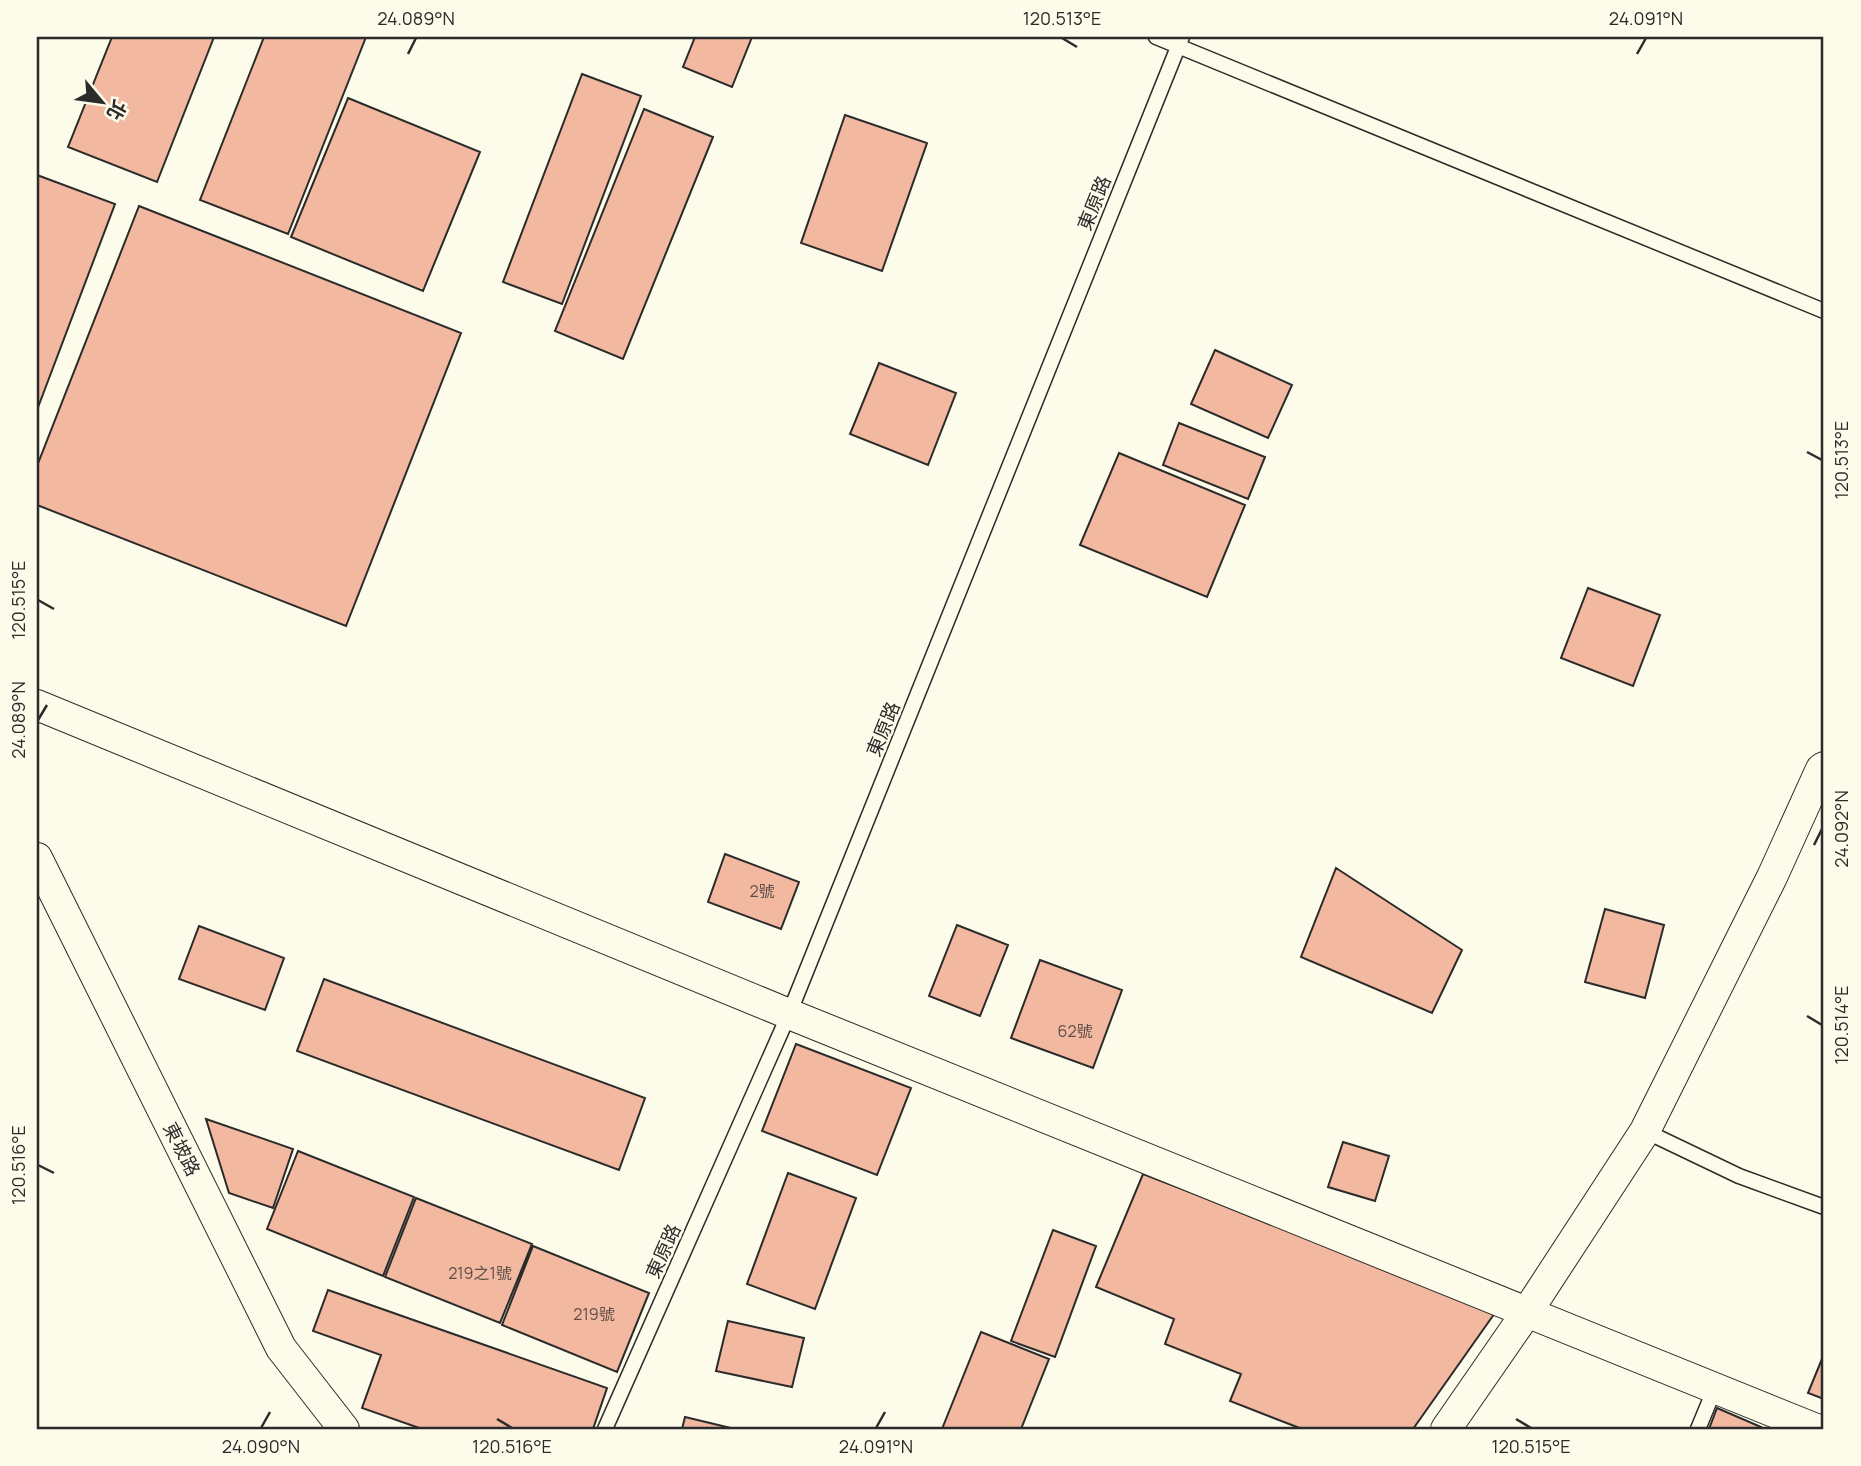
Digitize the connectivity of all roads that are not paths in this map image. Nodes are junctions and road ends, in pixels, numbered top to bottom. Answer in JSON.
{"nodes":[{"id":1,"x":1156,"y":37,"type":"edge"},
{"id":2,"x":1180,"y":41,"type":"edge"},
{"id":3,"x":1824,"y":311,"type":"edge"},
{"id":4,"x":37,"y":705,"type":"edge"},
{"id":5,"x":1824,"y":767,"type":"edge"},
{"id":6,"x":37,"y":858,"type":"edge"},
{"id":7,"x":789,"y":1014,"type":"junction"},
{"id":8,"x":1646,"y":1131,"type":"junction"},
{"id":9,"x":1824,"y":1207,"type":"edge"},
{"id":10,"x":1527,"y":1312,"type":"junction"},
{"id":11,"x":1715,"y":1388,"type":"junction"},
{"id":12,"x":344,"y":1429,"type":"edge"},
{"id":13,"x":605,"y":1429,"type":"edge"},
{"id":14,"x":1446,"y":1429,"type":"edge"},
{"id":15,"x":1698,"y":1429,"type":"edge"},
{"id":16,"x":1816,"y":1429,"type":"edge"}],
"edges":[{"from":1,"to":2,"type":"lane"},
{"from":2,"to":3,"type":"lane"},
{"from":2,"to":7,"type":"lane","name":"東原路"},
{"from":4,"to":7,"type":"street"},
{"from":5,"to":8,"type":"street"},
{"from":6,"to":12,"type":"street","name":"東坡路"},
{"from":7,"to":10,"type":"street"},
{"from":7,"to":13,"type":"lane","name":"東原路"},
{"from":8,"to":9,"type":"lane"},
{"from":8,"to":10,"type":"street"},
{"from":10,"to":11,"type":"street"},
{"from":10,"to":14,"type":"street"},
{"from":11,"to":15,"type":"lane"},
{"from":11,"to":16,"type":"street"}]}
